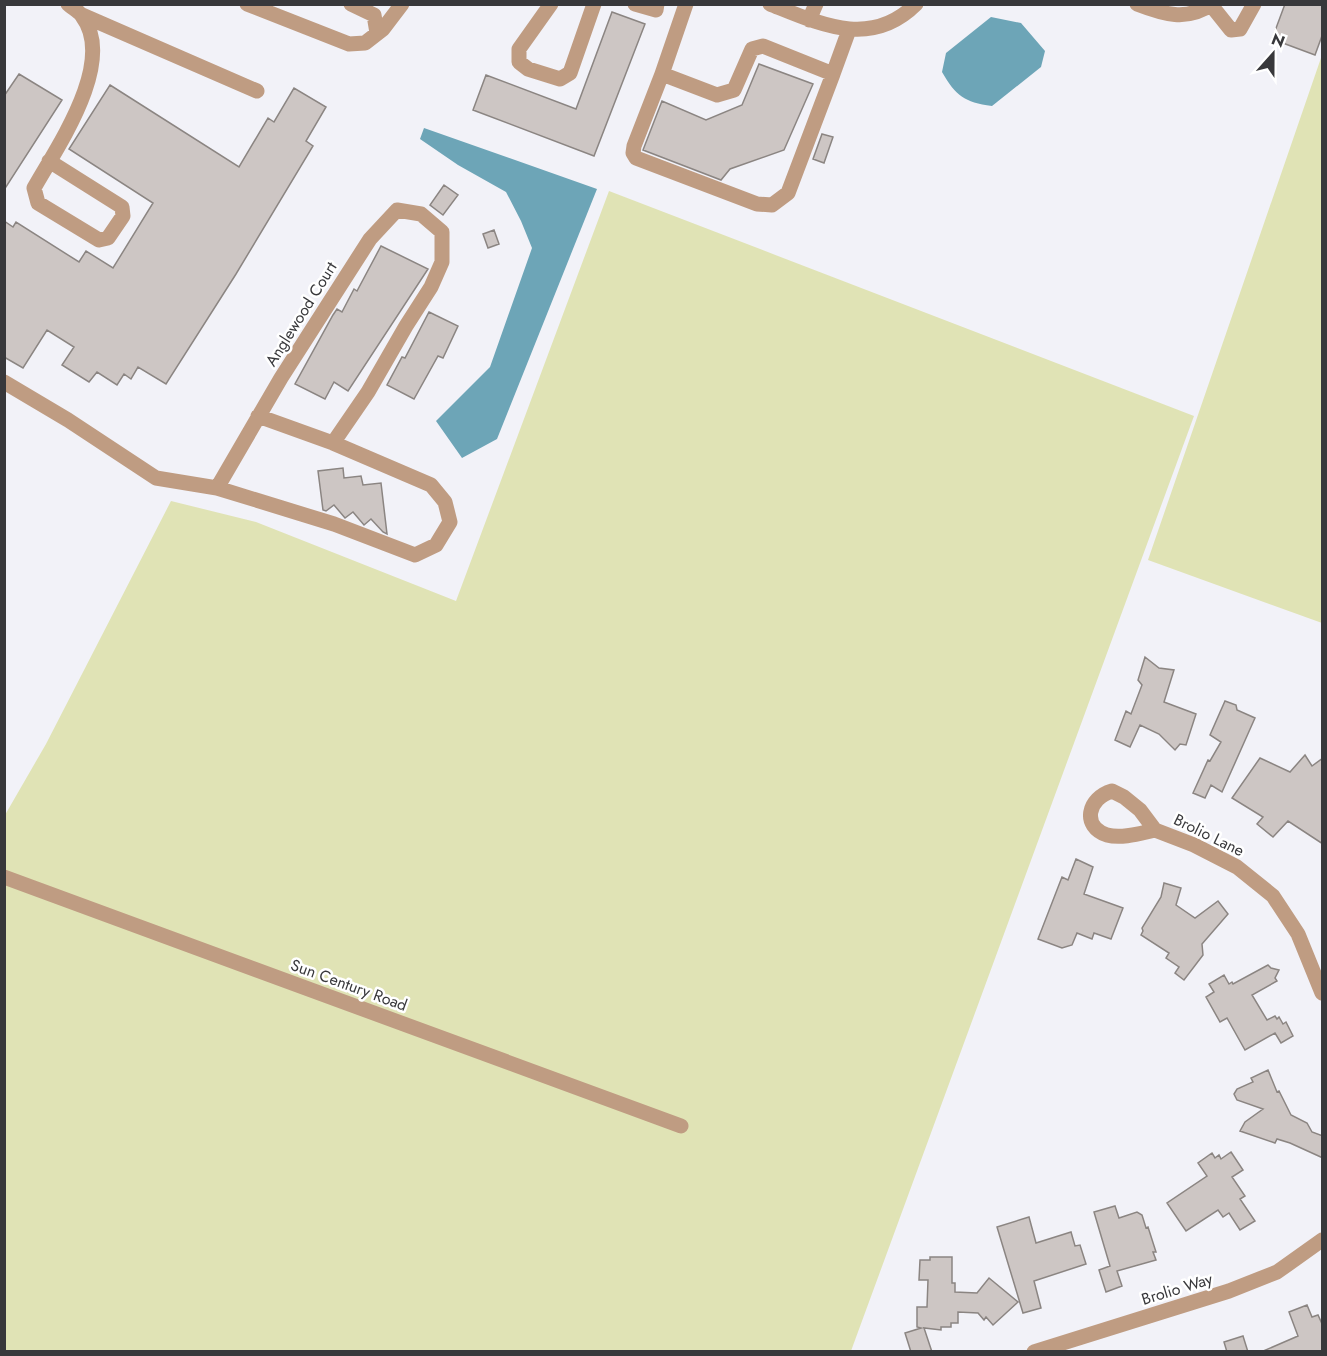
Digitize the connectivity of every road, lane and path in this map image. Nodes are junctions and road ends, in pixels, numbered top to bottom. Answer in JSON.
{"nodes":[{"id":1,"x":68,"y":4,"type":"edge"},
{"id":2,"x":247,"y":4,"type":"edge"},
{"id":3,"x":351,"y":4,"type":"edge"},
{"id":4,"x":402,"y":4,"type":"edge"},
{"id":5,"x":551,"y":4,"type":"edge"},
{"id":6,"x":594,"y":4,"type":"edge"},
{"id":7,"x":635,"y":4,"type":"edge"},
{"id":8,"x":657,"y":4,"type":"edge"},
{"id":9,"x":686,"y":4,"type":"edge"},
{"id":10,"x":816,"y":4,"type":"edge"},
{"id":11,"x":916,"y":4,"type":"edge"},
{"id":12,"x":1137,"y":4,"type":"edge"},
{"id":13,"x":1254,"y":4,"type":"edge"},
{"id":14,"x":771,"y":5,"type":"edge"},
{"id":15,"x":1212,"y":5,"type":"edge"},
{"id":16,"x":279,"y":10,"type":"edge"},
{"id":17,"x":82,"y":15,"type":"junction"},
{"id":18,"x":809,"y":20,"type":"junction"},
{"id":19,"x":849,"y":30,"type":"junction"},
{"id":20,"x":377,"y":33,"type":"junction"},
{"id":21,"x":662,"y":74,"type":"junction"},
{"id":22,"x":833,"y":74,"type":"junction"},
{"id":23,"x":257,"y":91,"type":"dead end"},
{"id":24,"x":50,"y":161,"type":"junction"},
{"id":25,"x":4,"y":382,"type":"edge"},
{"id":26,"x":258,"y":416,"type":"junction"},
{"id":27,"x":333,"y":443,"type":"junction"},
{"id":28,"x":217,"y":488,"type":"junction"},
{"id":29,"x":1155,"y":830,"type":"dead end"},
{"id":30,"x":4,"y":878,"type":"edge"},
{"id":31,"x":1323,"y":993,"type":"edge"},
{"id":32,"x":681,"y":1125,"type":"dead end"},
{"id":33,"x":1323,"y":1240,"type":"edge"},
{"id":34,"x":1034,"y":1352,"type":"edge"}],
"edges":[{"from":1,"to":17,"type":"street"},
{"from":2,"to":16,"type":"street"},
{"from":3,"to":20,"type":"street"},
{"from":4,"to":20,"type":"street"},
{"from":5,"to":6,"type":"street"},
{"from":7,"to":8,"type":"street"},
{"from":9,"to":21,"type":"street"},
{"from":10,"to":18,"type":"street"},
{"from":11,"to":19,"type":"street"},
{"from":12,"to":15,"type":"street"},
{"from":13,"to":15,"type":"street"},
{"from":14,"to":18,"type":"street"},
{"from":16,"to":20,"type":"street"},
{"from":17,"to":23,"type":"street"},
{"from":17,"to":24,"type":"street"},
{"from":18,"to":19,"type":"street"},
{"from":19,"to":22,"type":"street"},
{"from":21,"to":22,"type":"street"},
{"from":21,"to":22,"type":"street"},
{"from":24,"to":24,"type":"street"},
{"from":25,"to":28,"type":"street"},
{"from":26,"to":27,"type":"street"},
{"from":26,"to":27,"type":"street","name":"Anglewood Court"},
{"from":26,"to":28,"type":"street","name":"Anglewood Court"},
{"from":27,"to":28,"type":"street"},
{"from":29,"to":31,"type":"street","name":"Brolio Lane"},
{"from":30,"to":32,"type":"street","name":"Sun Century Road"},
{"from":33,"to":34,"type":"street","name":"Brolio Way"}]}
